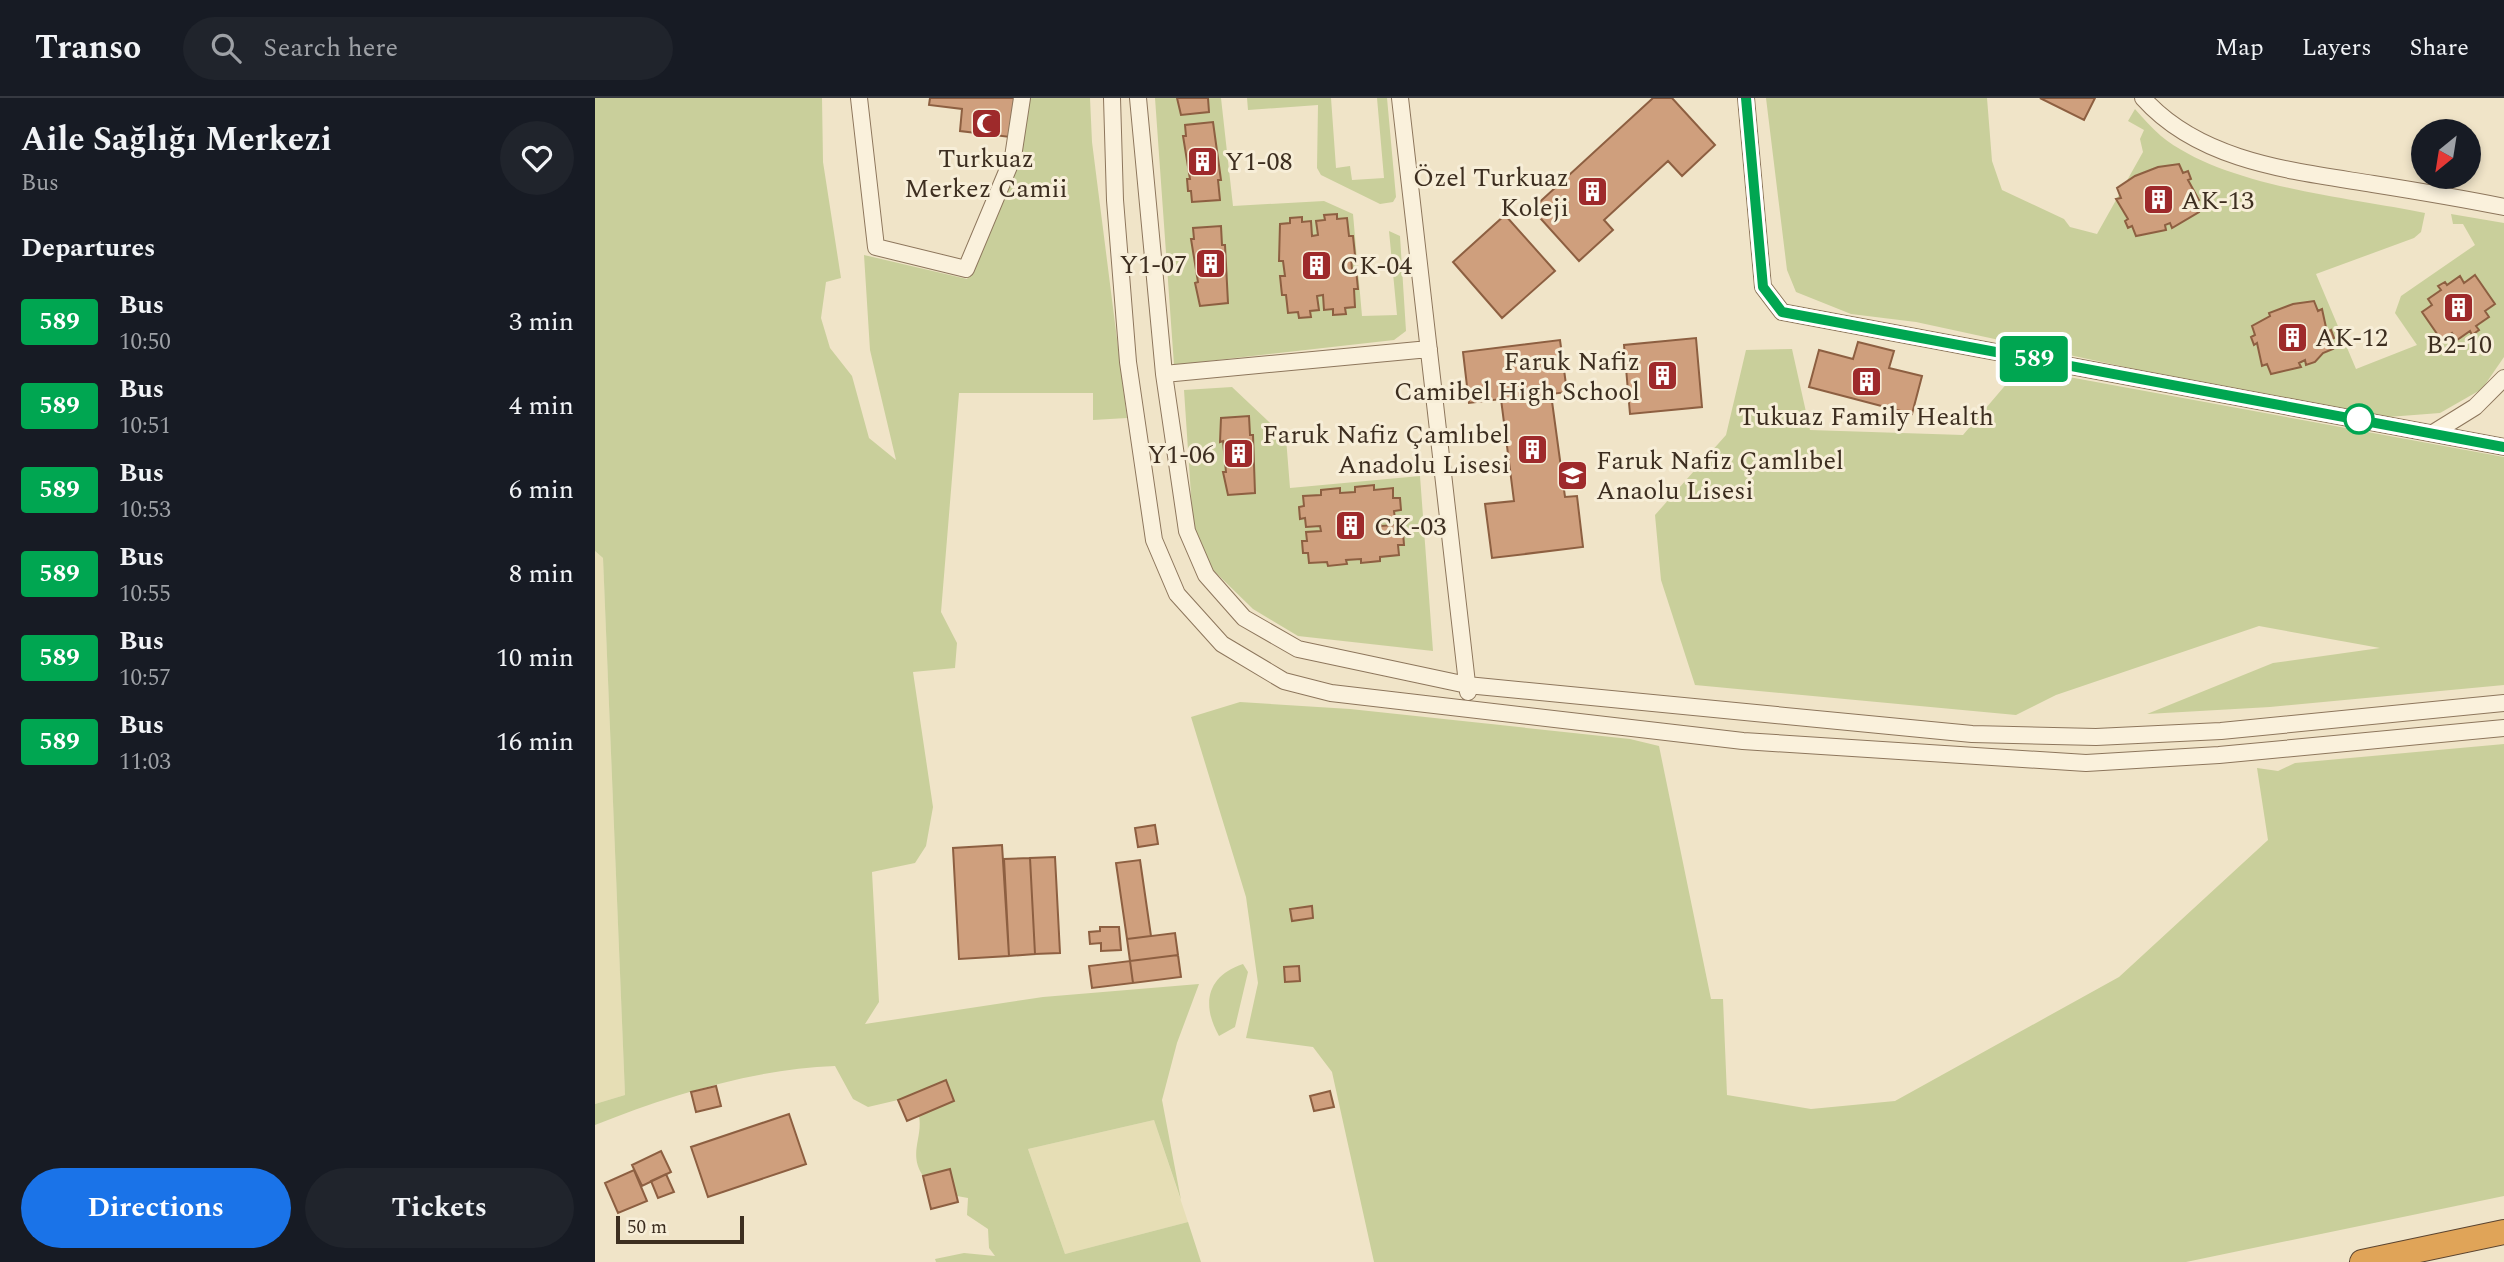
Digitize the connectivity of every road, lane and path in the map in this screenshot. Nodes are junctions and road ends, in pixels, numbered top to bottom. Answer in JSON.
{"nodes":[{"id":1,"x":859,"y":98,"type":"edge"},
{"id":2,"x":1022,"y":98,"type":"edge"},
{"id":3,"x":1112,"y":98,"type":"edge"},
{"id":4,"x":1138,"y":98,"type":"edge"},
{"id":5,"x":1400,"y":98,"type":"edge"},
{"id":6,"x":1747,"y":98,"type":"edge"},
{"id":7,"x":2143,"y":98,"type":"edge"},
{"id":8,"x":2504,"y":207,"type":"edge"},
{"id":9,"x":1429,"y":349,"type":"junction"},
{"id":10,"x":1164,"y":374,"type":"junction"},
{"id":11,"x":2504,"y":377,"type":"edge"},
{"id":12,"x":2433,"y":433,"type":"junction"},
{"id":13,"x":2504,"y":447,"type":"edge"},
{"id":14,"x":1467,"y":685,"type":"junction"},
{"id":15,"x":2504,"y":703,"type":"edge"},
{"id":16,"x":1470,"y":709,"type":"junction"},
{"id":17,"x":2504,"y":728,"type":"edge"},
{"id":18,"x":2504,"y":1233,"type":"edge"},
{"id":19,"x":2362,"y":1262,"type":"edge"}],
"edges":[{"from":1,"to":2,"type":"street"},
{"from":3,"to":16,"type":"street"},
{"from":4,"to":10,"type":"street"},
{"from":5,"to":9,"type":"street"},
{"from":6,"to":12,"type":"street"},
{"from":7,"to":8,"type":"street"},
{"from":9,"to":10,"type":"street"},
{"from":9,"to":14,"type":"street"},
{"from":10,"to":14,"type":"street"},
{"from":11,"to":12,"type":"street"},
{"from":12,"to":13,"type":"street"},
{"from":14,"to":15,"type":"street"},
{"from":14,"to":16,"type":"street"},
{"from":16,"to":17,"type":"street"},
{"from":18,"to":19,"type":"highway"}]}
